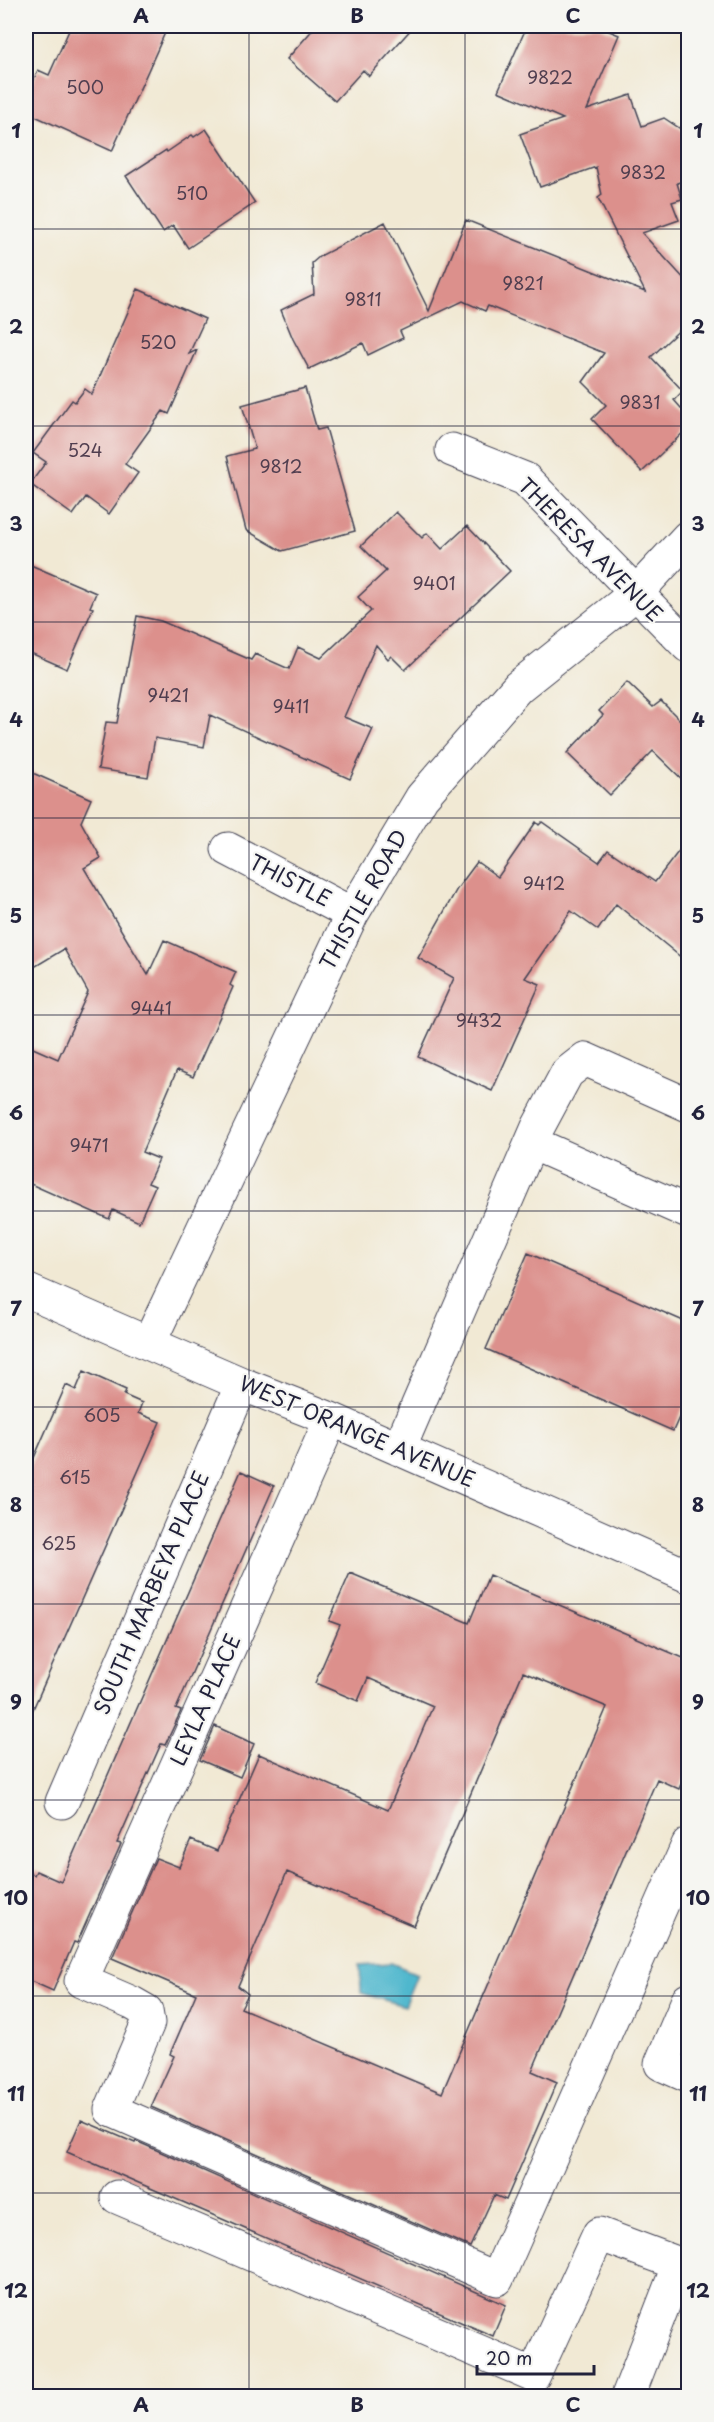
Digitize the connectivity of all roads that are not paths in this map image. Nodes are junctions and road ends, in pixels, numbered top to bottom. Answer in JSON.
{"nodes":[{"id":1,"x":452,"y":450,"type":"dead end"},
{"id":2,"x":688,"y":537,"type":"edge"},
{"id":3,"x":635,"y":594,"type":"junction"},
{"id":4,"x":688,"y":646,"type":"edge"},
{"id":5,"x":228,"y":849,"type":"dead end"},
{"id":6,"x":352,"y":914,"type":"junction"},
{"id":7,"x":688,"y":1105,"type":"edge"},
{"id":8,"x":532,"y":1143,"type":"junction"},
{"id":9,"x":688,"y":1212,"type":"edge"},
{"id":10,"x":26,"y":1290,"type":"edge"},
{"id":11,"x":149,"y":1343,"type":"junction"},
{"id":12,"x":242,"y":1384,"type":"junction"},
{"id":13,"x":331,"y":1419,"type":"junction"},
{"id":14,"x":399,"y":1449,"type":"junction"},
{"id":15,"x":688,"y":1576,"type":"edge"},
{"id":16,"x":62,"y":1802,"type":"dead end"},
{"id":17,"x":688,"y":1845,"type":"edge"},
{"id":18,"x":688,"y":2000,"type":"edge"},
{"id":19,"x":688,"y":2076,"type":"edge"},
{"id":20,"x":117,"y":2197,"type":"dead end"},
{"id":21,"x":628,"y":2397,"type":"edge"}],
"edges":[{"from":1,"to":3,"type":"street","name":"THERESA AVENUE"},
{"from":2,"to":3,"type":"street","name":"THISTLE ROAD"},
{"from":3,"to":4,"type":"street","name":"THERESA AVENUE"},
{"from":3,"to":6,"type":"street","name":"THISTLE ROAD"},
{"from":5,"to":6,"type":"street","name":"THISTLE"},
{"from":6,"to":11,"type":"street","name":"THISTLE ROAD"},
{"from":7,"to":8,"type":"street"},
{"from":8,"to":9,"type":"street"},
{"from":8,"to":14,"type":"street"},
{"from":10,"to":11,"type":"street","name":"WEST ORANGE AVENUE"},
{"from":11,"to":12,"type":"street","name":"WEST ORANGE AVENUE"},
{"from":12,"to":13,"type":"street","name":"WEST ORANGE AVENUE"},
{"from":12,"to":16,"type":"street","name":"SOUTH MARBEYA PLACE"},
{"from":13,"to":14,"type":"street","name":"WEST ORANGE AVENUE"},
{"from":13,"to":17,"type":"street","name":"LEYLA PLACE"},
{"from":14,"to":15,"type":"street","name":"WEST ORANGE AVENUE"},
{"from":18,"to":19,"type":"street"},
{"from":20,"to":21,"type":"street"}]}
